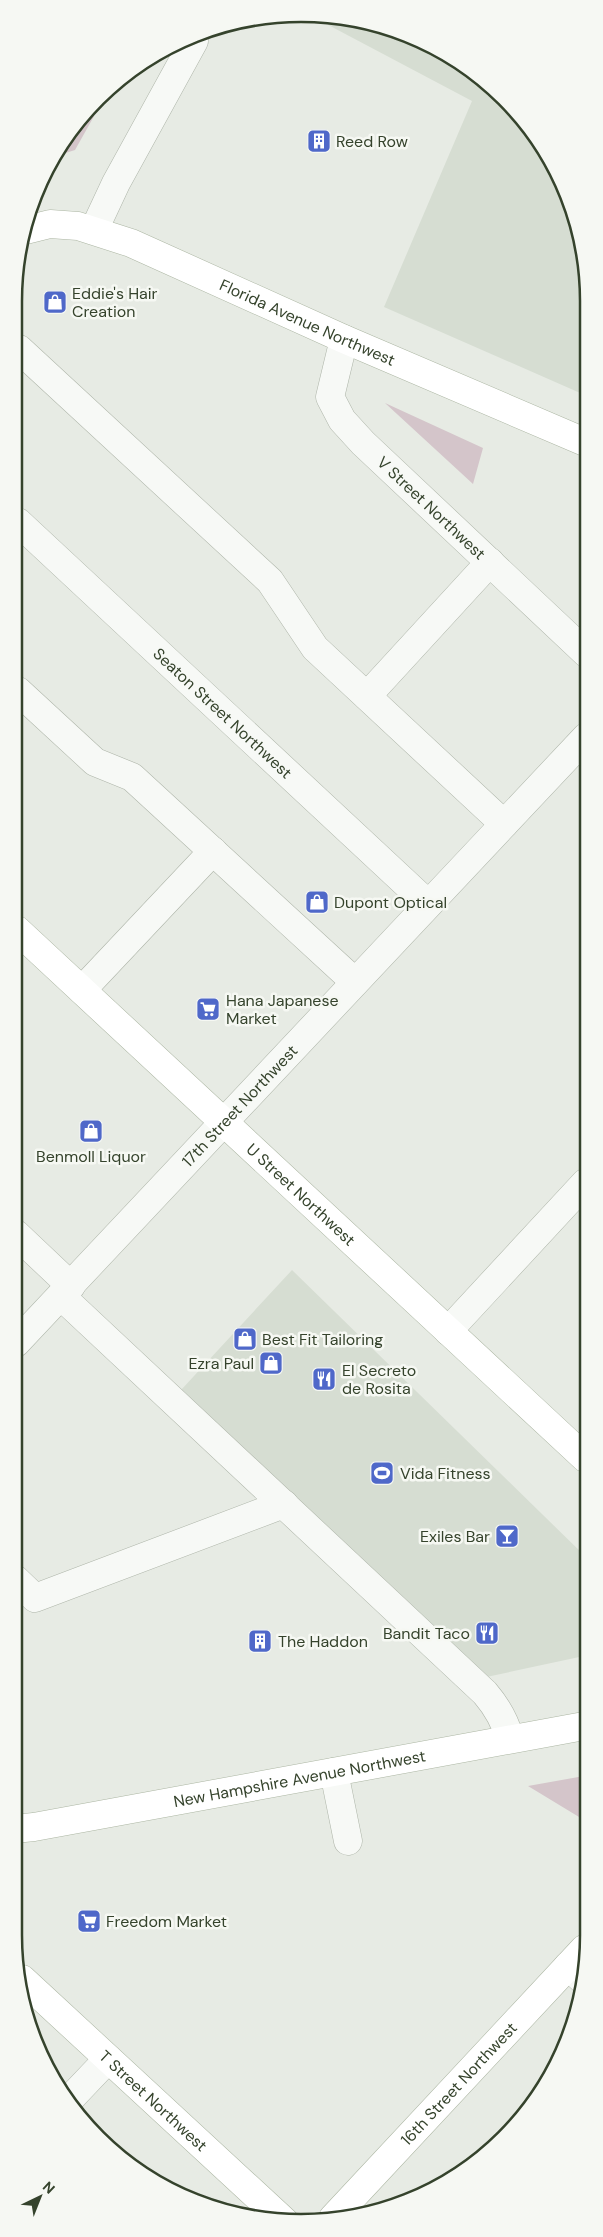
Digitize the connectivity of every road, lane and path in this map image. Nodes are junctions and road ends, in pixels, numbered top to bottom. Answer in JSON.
{"nodes":[{"id":1,"x":191,"y":46,"type":"edge"},
{"id":2,"x":32,"y":228,"type":"edge"},
{"id":3,"x":94,"y":230,"type":"junction"},
{"id":4,"x":344,"y":339,"type":"junction"},
{"id":5,"x":23,"y":352,"type":"edge"},
{"id":6,"x":580,"y":440,"type":"edge"},
{"id":7,"x":23,"y":527,"type":"edge"},
{"id":8,"x":490,"y":562,"type":"junction"},
{"id":9,"x":580,"y":646,"type":"edge"},
{"id":10,"x":23,"y":696,"type":"edge"},
{"id":11,"x":367,"y":696,"type":"junction"},
{"id":12,"x":580,"y":743,"type":"edge"},
{"id":13,"x":504,"y":824,"type":"junction"},
{"id":14,"x":213,"y":851,"type":"junction"},
{"id":15,"x":428,"y":904,"type":"junction"},
{"id":16,"x":23,"y":936,"type":"edge"},
{"id":17,"x":355,"y":982,"type":"junction"},
{"id":18,"x":82,"y":990,"type":"junction"},
{"id":19,"x":224,"y":1122,"type":"junction"},
{"id":20,"x":580,"y":1188,"type":"edge"},
{"id":21,"x":23,"y":1242,"type":"edge"},
{"id":22,"x":66,"y":1291,"type":"junction"},
{"id":23,"x":448,"y":1331,"type":"junction"},
{"id":24,"x":23,"y":1336,"type":"edge"},
{"id":25,"x":580,"y":1453,"type":"edge"},
{"id":26,"x":284,"y":1504,"type":"junction"},
{"id":27,"x":23,"y":1587,"type":"edge"},
{"id":28,"x":580,"y":1727,"type":"edge"},
{"id":29,"x":510,"y":1739,"type":"junction"},
{"id":30,"x":334,"y":1772,"type":"junction"},
{"id":31,"x":23,"y":1829,"type":"edge"},
{"id":32,"x":348,"y":1841,"type":"dead end"},
{"id":33,"x":578,"y":1966,"type":"edge"},
{"id":34,"x":27,"y":1984,"type":"edge"},
{"id":35,"x":108,"y":2059,"type":"junction"},
{"id":36,"x":74,"y":2096,"type":"edge"},
{"id":37,"x":339,"y":2212,"type":"edge"},
{"id":38,"x":274,"y":2213,"type":"edge"}],
"edges":[{"from":1,"to":3,"type":"street"},
{"from":2,"to":3,"type":"main road","name":"Florida Avenue Northwest"},
{"from":3,"to":4,"type":"main road","name":"Florida Avenue Northwest"},
{"from":4,"to":6,"type":"main road","name":"Florida Avenue Northwest"},
{"from":4,"to":8,"type":"street","name":"V Street Northwest"},
{"from":5,"to":11,"type":"street"},
{"from":7,"to":15,"type":"street","name":"Seaton Street Northwest"},
{"from":8,"to":9,"type":"street","name":"V Street Northwest"},
{"from":8,"to":11,"type":"street"},
{"from":10,"to":14,"type":"street"},
{"from":11,"to":13,"type":"street"},
{"from":12,"to":13,"type":"street","name":"17th Street Northwest"},
{"from":13,"to":15,"type":"street","name":"17th Street Northwest"},
{"from":14,"to":17,"type":"street"},
{"from":14,"to":18,"type":"street"},
{"from":15,"to":17,"type":"street","name":"17th Street Northwest"},
{"from":16,"to":18,"type":"main road","name":"U Street Northwest"},
{"from":17,"to":19,"type":"street","name":"17th Street Northwest"},
{"from":18,"to":19,"type":"main road","name":"U Street Northwest"},
{"from":19,"to":22,"type":"street","name":"17th Street Northwest"},
{"from":19,"to":23,"type":"main road","name":"U Street Northwest"},
{"from":20,"to":23,"type":"street"},
{"from":21,"to":22,"type":"street"},
{"from":22,"to":24,"type":"street","name":"17th Street Northwest"},
{"from":22,"to":26,"type":"street"},
{"from":23,"to":25,"type":"main road","name":"U Street Northwest"},
{"from":26,"to":27,"type":"street"},
{"from":26,"to":29,"type":"street"},
{"from":28,"to":29,"type":"main road","name":"New Hampshire Avenue Northwest"},
{"from":29,"to":30,"type":"main road","name":"New Hampshire Avenue Northwest"},
{"from":30,"to":31,"type":"main road","name":"New Hampshire Avenue Northwest"},
{"from":30,"to":32,"type":"street"},
{"from":33,"to":37,"type":"main road","name":"16th Street Northwest"},
{"from":34,"to":35,"type":"main road","name":"T Street Northwest"},
{"from":35,"to":36,"type":"street"},
{"from":35,"to":38,"type":"main road","name":"T Street Northwest"}]}
